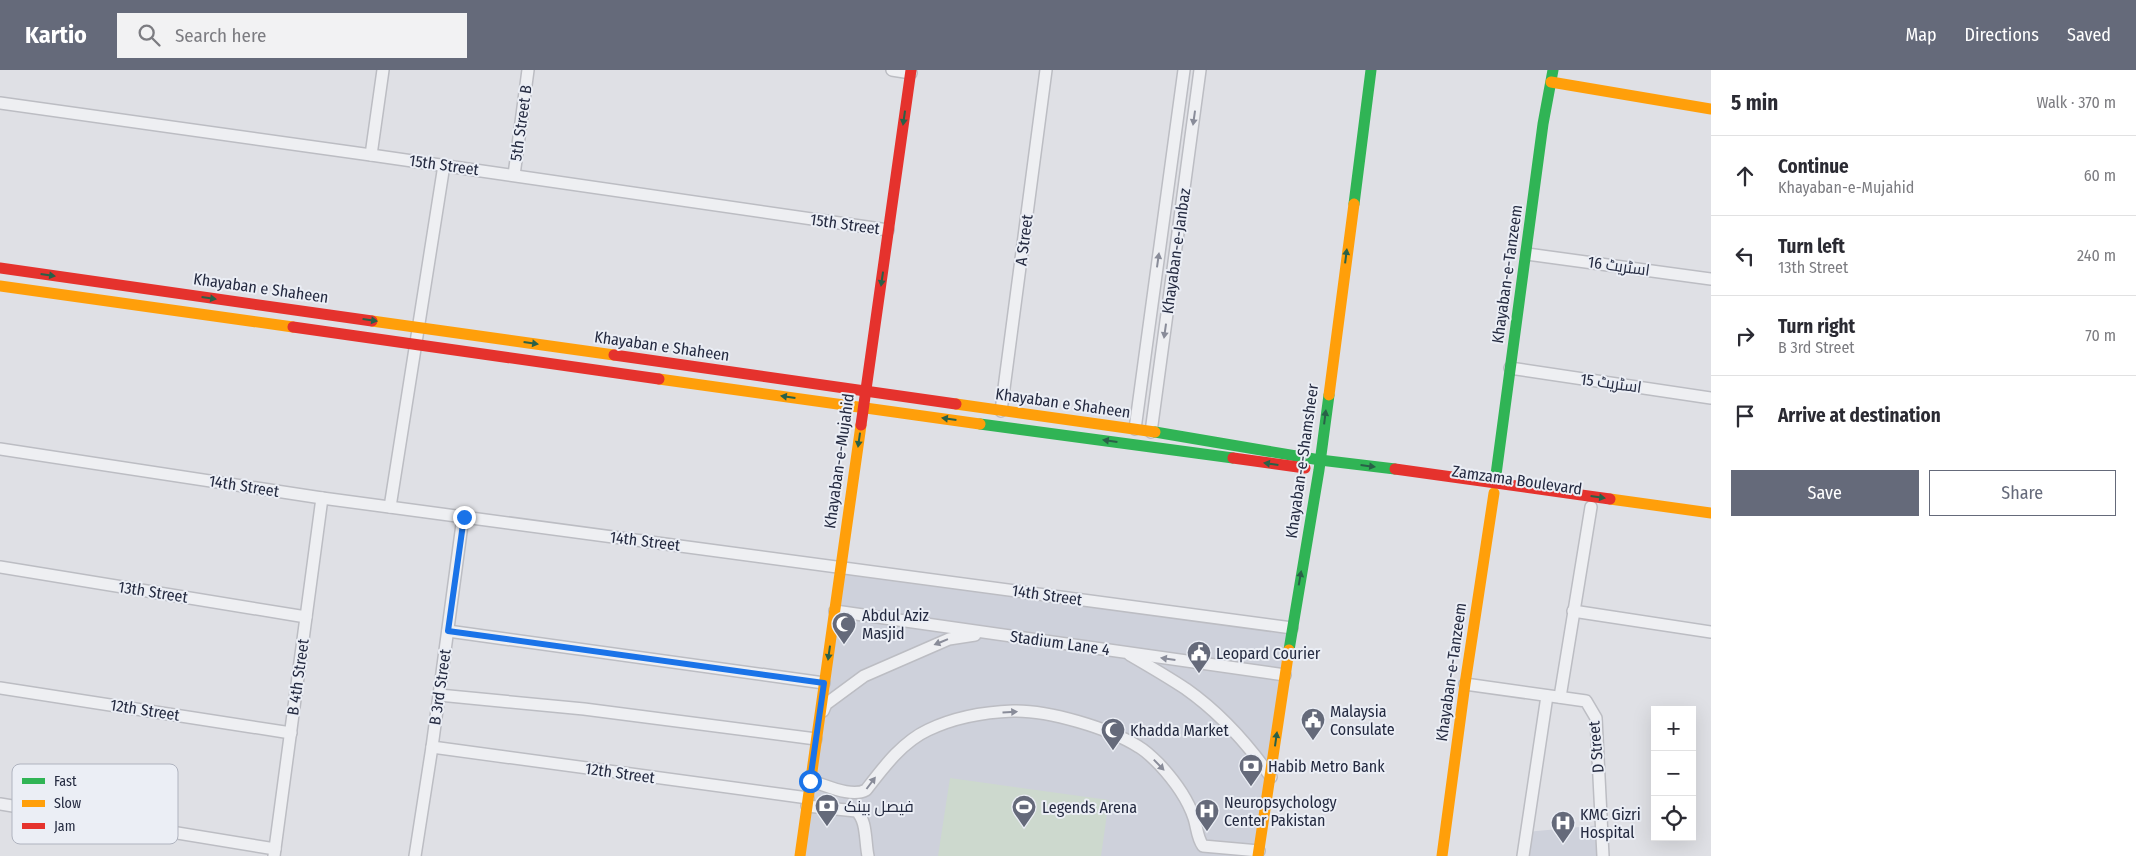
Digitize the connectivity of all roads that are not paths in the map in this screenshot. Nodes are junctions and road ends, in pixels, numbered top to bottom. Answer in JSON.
{"nodes":[{"id":1,"x":383,"y":70,"type":"edge"},
{"id":2,"x":528,"y":70,"type":"edge"},
{"id":3,"x":892,"y":70,"type":"edge"},
{"id":4,"x":1046,"y":70,"type":"edge"},
{"id":5,"x":1184,"y":70,"type":"edge"},
{"id":6,"x":1200,"y":70,"type":"edge"},
{"id":7,"x":1371,"y":70,"type":"edge"},
{"id":8,"x":1553,"y":70,"type":"edge"},
{"id":9,"x":911,"y":71,"type":"edge"},
{"id":10,"x":1551,"y":82,"type":"junction"},
{"id":11,"x":0,"y":103,"type":"edge"},
{"id":12,"x":1711,"y":109,"type":"edge"},
{"id":13,"x":371,"y":154,"type":"junction"},
{"id":14,"x":444,"y":165,"type":"junction"},
{"id":15,"x":514,"y":175,"type":"junction"},
{"id":16,"x":888,"y":230,"type":"junction"},
{"id":17,"x":1527,"y":254,"type":"junction"},
{"id":18,"x":0,"y":268,"type":"edge"},
{"id":19,"x":1711,"y":279,"type":"edge"},
{"id":20,"x":0,"y":286,"type":"edge"},
{"id":21,"x":418,"y":327,"type":"junction"},
{"id":22,"x":417,"y":344,"type":"junction"},
{"id":23,"x":1510,"y":368,"type":"junction"},
{"id":24,"x":866,"y":392,"type":"junction"},
{"id":25,"x":1711,"y":398,"type":"edge"},
{"id":26,"x":863,"y":408,"type":"junction"},
{"id":27,"x":1002,"y":411,"type":"junction"},
{"id":28,"x":1135,"y":430,"type":"junction"},
{"id":29,"x":1151,"y":432,"type":"junction"},
{"id":30,"x":0,"y":449,"type":"edge"},
{"id":31,"x":1319,"y":465,"type":"junction"},
{"id":32,"x":1495,"y":487,"type":"junction"},
{"id":33,"x":322,"y":498,"type":"junction"},
{"id":34,"x":390,"y":507,"type":"junction"},
{"id":35,"x":1591,"y":507,"type":"junction"},
{"id":36,"x":1711,"y":512,"type":"edge"},
{"id":37,"x":464,"y":517,"type":"junction"},
{"id":38,"x":1711,"y":524,"type":"edge"},
{"id":39,"x":0,"y":567,"type":"edge"},
{"id":40,"x":841,"y":567,"type":"junction"},
{"id":41,"x":835,"y":611,"type":"junction"},
{"id":42,"x":1573,"y":611,"type":"junction"},
{"id":43,"x":306,"y":617,"type":"junction"},
{"id":44,"x":1292,"y":628,"type":"junction"},
{"id":45,"x":448,"y":631,"type":"junction"},
{"id":46,"x":1711,"y":632,"type":"edge"},
{"id":47,"x":989,"y":633,"type":"junction"},
{"id":48,"x":1126,"y":652,"type":"junction"},
{"id":49,"x":1285,"y":676,"type":"junction"},
{"id":50,"x":824,"y":683,"type":"junction"},
{"id":51,"x":1465,"y":684,"type":"junction"},
{"id":52,"x":0,"y":688,"type":"edge"},
{"id":53,"x":439,"y":695,"type":"junction"},
{"id":54,"x":1547,"y":696,"type":"junction"},
{"id":55,"x":1560,"y":697,"type":"junction"},
{"id":56,"x":291,"y":733,"type":"junction"},
{"id":57,"x":817,"y":736,"type":"junction"},
{"id":58,"x":432,"y":747,"type":"junction"},
{"id":59,"x":1270,"y":777,"type":"junction"},
{"id":60,"x":810,"y":781,"type":"junction"},
{"id":61,"x":848,"y":791,"type":"junction"},
{"id":62,"x":807,"y":802,"type":"junction"},
{"id":63,"x":843,"y":809,"type":"junction"},
{"id":64,"x":178,"y":835,"type":"edge"},
{"id":65,"x":275,"y":852,"type":"edge"},
{"id":66,"x":1234,"y":852,"type":"edge"},
{"id":67,"x":1259,"y":853,"type":"edge"},
{"id":68,"x":415,"y":856,"type":"edge"},
{"id":69,"x":800,"y":856,"type":"edge"},
{"id":70,"x":868,"y":856,"type":"edge"},
{"id":71,"x":1442,"y":856,"type":"edge"},
{"id":72,"x":1523,"y":856,"type":"edge"},
{"id":73,"x":1603,"y":856,"type":"edge"}],
"edges":[{"from":1,"to":13,"type":"street"},
{"from":2,"to":15,"type":"street","name":"5th Street B"},
{"from":3,"to":9,"type":"street"},
{"from":4,"to":27,"type":"street","name":"A Street"},
{"from":28,"to":5,"type":"street","name":"Khayaban-e-Janbaz","one_way":true},
{"from":6,"to":29,"type":"street","name":"Khayaban-e-Janbaz","one_way":true},
{"from":31,"to":7,"type":"main road","name":"Khayaban-e-Shamsheer","one_way":true},
{"from":8,"to":10,"type":"main road","name":"Khayaban-e-Tanzeem"},
{"from":9,"to":16,"type":"main road","name":"Khayaban-e-Mujahid","one_way":true},
{"from":10,"to":12,"type":"main road"},
{"from":10,"to":17,"type":"main road","name":"Khayaban-e-Tanzeem"},
{"from":11,"to":13,"type":"street","name":"15th Street"},
{"from":13,"to":14,"type":"street","name":"15th Street"},
{"from":14,"to":15,"type":"street","name":"15th Street"},
{"from":14,"to":21,"type":"street"},
{"from":15,"to":16,"type":"street","name":"15th Street"},
{"from":16,"to":24,"type":"main road","name":"Khayaban-e-Mujahid","one_way":true},
{"from":17,"to":19,"type":"street","name":"اسٹریٹ 16"},
{"from":17,"to":23,"type":"main road","name":"Khayaban-e-Tanzeem"},
{"from":18,"to":21,"type":"main road","name":"Khayaban e Shaheen","one_way":true},
{"from":20,"to":22,"type":"main road","name":"Khayaban e Shaheen"},
{"from":21,"to":22,"type":"street"},
{"from":21,"to":24,"type":"main road","name":"Khayaban e Shaheen","one_way":true},
{"from":26,"to":22,"type":"main road","name":"Khayaban e Shaheen","one_way":true},
{"from":22,"to":34,"type":"street"},
{"from":23,"to":25,"type":"street","name":"اسٹریٹ 15"},
{"from":23,"to":32,"type":"main road","name":"Khayaban-e-Tanzeem"},
{"from":24,"to":26,"type":"main road","name":"Khayaban-e-Mujahid"},
{"from":24,"to":27,"type":"main road","name":"Khayaban e Shaheen"},
{"from":31,"to":26,"type":"main road","name":"Khayaban e Shaheen","one_way":true},
{"from":26,"to":40,"type":"main road","name":"Khayaban-e-Mujahid","one_way":true},
{"from":27,"to":28,"type":"main road","name":"Khayaban e Shaheen"},
{"from":28,"to":29,"type":"main road","name":"Khayaban e Shaheen"},
{"from":29,"to":31,"type":"main road","name":"Khayaban e Shaheen"},
{"from":30,"to":33,"type":"street","name":"14th Street"},
{"from":31,"to":32,"type":"main road","name":"Zamzama Boulevard"},
{"from":44,"to":31,"type":"main road","name":"Khayaban-e-Shamsheer","one_way":true},
{"from":32,"to":35,"type":"main road","name":"Zamzama Boulevard"},
{"from":32,"to":36,"type":"main road","name":"Zamzama Boulevard","one_way":true},
{"from":32,"to":51,"type":"main road","name":"Khayaban-e-Tanzeem"},
{"from":33,"to":34,"type":"street","name":"14th Street"},
{"from":33,"to":43,"type":"street","name":"B 4th Street"},
{"from":34,"to":37,"type":"street","name":"14th Street"},
{"from":35,"to":38,"type":"main road","name":"Zamzama Boulevard"},
{"from":35,"to":42,"type":"street"},
{"from":37,"to":40,"type":"street","name":"14th Street"},
{"from":37,"to":45,"type":"street","name":"B 3rd Street"},
{"from":39,"to":43,"type":"street","name":"13th Street"},
{"from":40,"to":41,"type":"main road","name":"Khayaban-e-Mujahid"},
{"from":40,"to":44,"type":"street","name":"14th Street"},
{"from":41,"to":47,"type":"street","name":"Stadium Lane 4"},
{"from":41,"to":50,"type":"main road","name":"Khayaban-e-Mujahid","one_way":true},
{"from":42,"to":46,"type":"street"},
{"from":42,"to":55,"type":"street"},
{"from":43,"to":56,"type":"street","name":"B 4th Street"},
{"from":44,"to":49,"type":"main road","name":"Khayaban-e-Shamsheer"},
{"from":45,"to":50,"type":"street"},
{"from":45,"to":53,"type":"street","name":"B 3rd Street"},
{"from":47,"to":48,"type":"street","name":"Stadium Lane 4"},
{"from":47,"to":57,"type":"street","one_way":true},
{"from":49,"to":48,"type":"street","name":"Stadium Lane 4","one_way":true},
{"from":48,"to":59,"type":"street"},
{"from":59,"to":49,"type":"main road","name":"Khayaban-e-Shamsheer","one_way":true},
{"from":50,"to":57,"type":"main road","name":"Khayaban-e-Mujahid"},
{"from":51,"to":54,"type":"street","name":"D Street"},
{"from":51,"to":71,"type":"main road","name":"Khayaban-e-Tanzeem"},
{"from":52,"to":56,"type":"street","name":"12th Street"},
{"from":53,"to":57,"type":"street"},
{"from":53,"to":58,"type":"street","name":"B 3rd Street"},
{"from":54,"to":55,"type":"street","name":"D Street"},
{"from":54,"to":72,"type":"street"},
{"from":55,"to":73,"type":"street","name":"D Street"},
{"from":56,"to":65,"type":"street","name":"B 4th Street"},
{"from":57,"to":60,"type":"main road","name":"Khayaban-e-Mujahid"},
{"from":58,"to":62,"type":"street","name":"12th Street"},
{"from":58,"to":68,"type":"street","name":"B 3rd Street"},
{"from":59,"to":67,"type":"main road","name":"Khayaban-e-Shamsheer"},
{"from":60,"to":61,"type":"street"},
{"from":60,"to":62,"type":"main road","name":"Khayaban-e-Mujahid"},
{"from":61,"to":63,"type":"street"},
{"from":61,"to":66,"type":"street","one_way":true},
{"from":62,"to":63,"type":"street","name":"12th Street"},
{"from":62,"to":69,"type":"main road","name":"Khayaban-e-Mujahid"},
{"from":63,"to":70,"type":"street"},
{"from":64,"to":65,"type":"street"},
{"from":66,"to":67,"type":"street"}]}
